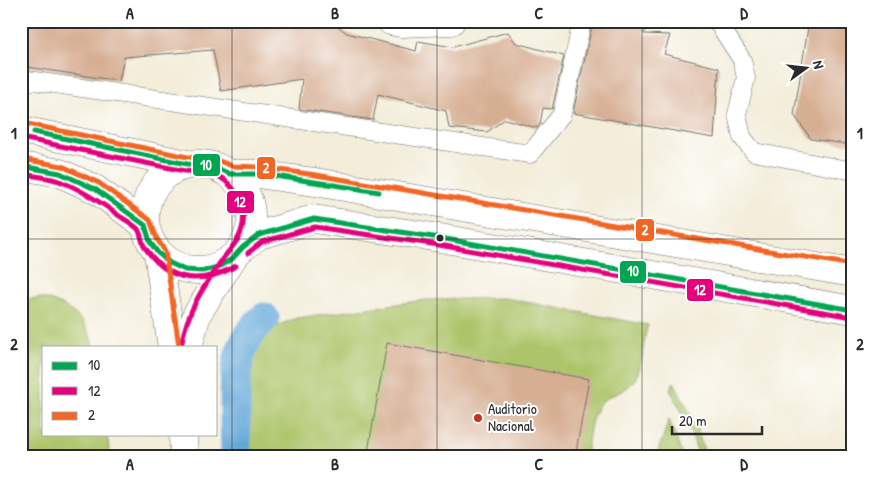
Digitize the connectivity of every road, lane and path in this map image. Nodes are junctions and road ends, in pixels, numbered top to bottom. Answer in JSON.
{"nodes":[{"id":1,"x":391,"y":21,"type":"edge"},
{"id":2,"x":451,"y":21,"type":"edge"},
{"id":3,"x":582,"y":21,"type":"edge"},
{"id":4,"x":717,"y":21,"type":"edge"},
{"id":5,"x":21,"y":80,"type":"edge"},
{"id":6,"x":21,"y":130,"type":"edge"},
{"id":7,"x":187,"y":164,"type":"junction"},
{"id":8,"x":21,"y":166,"type":"edge"},
{"id":9,"x":853,"y":171,"type":"edge"},
{"id":10,"x":230,"y":174,"type":"junction"},
{"id":11,"x":145,"y":225,"type":"junction"},
{"id":12,"x":158,"y":253,"type":"junction"},
{"id":13,"x":238,"y":253,"type":"junction"},
{"id":14,"x":853,"y":273,"type":"edge"},
{"id":15,"x":853,"y":310,"type":"edge"},
{"id":16,"x":172,"y":346,"type":"edge"},
{"id":17,"x":188,"y":346,"type":"edge"},
{"id":18,"x":183,"y":436,"type":"edge"},
{"id":19,"x":184,"y":457,"type":"edge"}],
"edges":[{"from":1,"to":2,"type":"main road"},
{"from":3,"to":5,"type":"lane"},
{"from":4,"to":9,"type":"lane"},
{"from":6,"to":7,"type":"main road"},
{"from":7,"to":10,"type":"main road"},
{"from":7,"to":11,"type":"main road"},
{"from":8,"to":11,"type":"main road"},
{"from":10,"to":13,"type":"main road"},
{"from":10,"to":14,"type":"main road"},
{"from":11,"to":12,"type":"main road"},
{"from":12,"to":13,"type":"main road"},
{"from":12,"to":16,"type":"main road"},
{"from":13,"to":15,"type":"main road"},
{"from":13,"to":17,"type":"main road"},
{"from":18,"to":19,"type":"main road"}]}
